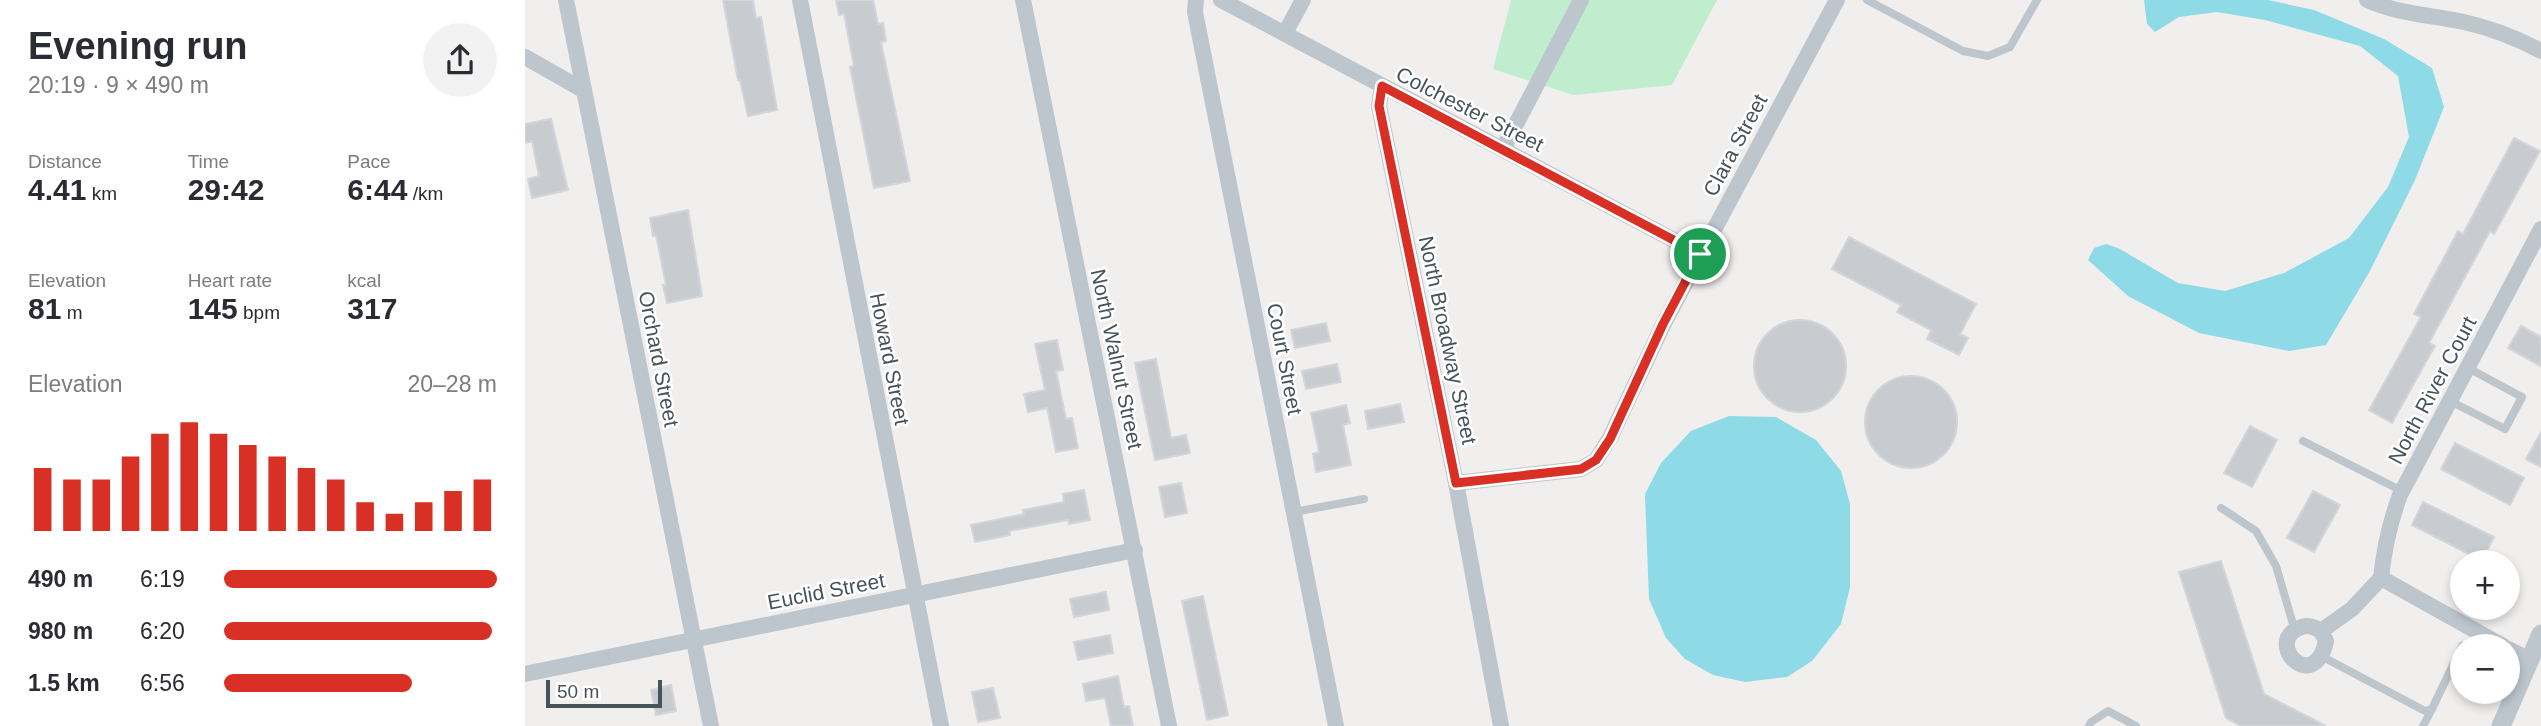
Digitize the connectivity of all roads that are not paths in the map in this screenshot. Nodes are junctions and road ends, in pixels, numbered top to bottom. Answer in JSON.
{"nodes":[{"id":1,"x":566,"y":0,"type":"edge"},
{"id":2,"x":800,"y":0,"type":"edge"},
{"id":3,"x":1023,"y":0,"type":"edge"},
{"id":4,"x":1196,"y":0,"type":"edge"},
{"id":5,"x":1221,"y":0,"type":"edge"},
{"id":6,"x":1303,"y":0,"type":"edge"},
{"id":7,"x":1581,"y":0,"type":"edge"},
{"id":8,"x":1837,"y":0,"type":"edge"},
{"id":9,"x":1867,"y":0,"type":"edge"},
{"id":10,"x":2036,"y":0,"type":"edge"},
{"id":11,"x":2367,"y":0,"type":"edge"},
{"id":12,"x":1285,"y":33,"type":"junction"},
{"id":13,"x":2541,"y":51,"type":"edge"},
{"id":14,"x":525,"y":57,"type":"edge"},
{"id":15,"x":1382,"y":86,"type":"junction"},
{"id":16,"x":583,"y":90,"type":"junction"},
{"id":17,"x":1503,"y":149,"type":"junction"},
{"id":18,"x":2541,"y":231,"type":"edge"},
{"id":19,"x":1700,"y":254,"type":"junction"},
{"id":20,"x":2468,"y":368,"type":"junction"},
{"id":21,"x":2450,"y":401,"type":"junction"},
{"id":22,"x":2302,"y":441,"type":"dead end"},
{"id":23,"x":1456,"y":483,"type":"junction"},
{"id":24,"x":2402,"y":491,"type":"junction"},
{"id":25,"x":1364,"y":499,"type":"dead end"},
{"id":26,"x":2221,"y":508,"type":"dead end"},
{"id":27,"x":1294,"y":512,"type":"junction"},
{"id":28,"x":1135,"y":550,"type":"junction"},
{"id":29,"x":2381,"y":578,"type":"junction"},
{"id":30,"x":915,"y":596,"type":"junction"},
{"id":31,"x":2471,"y":629,"type":"junction"},
{"id":32,"x":2295,"y":631,"type":"junction"},
{"id":33,"x":2321,"y":631,"type":"junction"},
{"id":34,"x":2468,"y":634,"type":"edge"},
{"id":35,"x":2480,"y":634,"type":"edge"},
{"id":36,"x":2541,"y":634,"type":"edge"},
{"id":37,"x":693,"y":639,"type":"junction"},
{"id":38,"x":2520,"y":655,"type":"edge"},
{"id":39,"x":2323,"y":657,"type":"junction"},
{"id":40,"x":2530,"y":660,"type":"junction"},
{"id":41,"x":2450,"y":671,"type":"edge"},
{"id":42,"x":525,"y":674,"type":"edge"},
{"id":43,"x":2432,"y":709,"type":"junction"},
{"id":44,"x":711,"y":726,"type":"edge"},
{"id":45,"x":941,"y":726,"type":"edge"},
{"id":46,"x":1169,"y":726,"type":"edge"},
{"id":47,"x":1336,"y":726,"type":"edge"},
{"id":48,"x":1501,"y":726,"type":"edge"},
{"id":49,"x":2089,"y":726,"type":"edge"},
{"id":50,"x":2136,"y":726,"type":"edge"},
{"id":51,"x":2423,"y":726,"type":"edge"},
{"id":52,"x":2501,"y":726,"type":"edge"}],
"edges":[{"from":1,"to":16,"type":"street","name":"Orchard Street"},
{"from":2,"to":30,"type":"street","name":"Howard Street"},
{"from":3,"to":28,"type":"street","name":"North Walnut Street"},
{"from":4,"to":27,"type":"street","name":"Court Street"},
{"from":5,"to":12,"type":"street","name":"Colchester Street"},
{"from":6,"to":12,"type":"street"},
{"from":7,"to":17,"type":"street"},
{"from":8,"to":19,"type":"street","name":"Clara Street"},
{"from":9,"to":10,"type":"lane"},
{"from":11,"to":13,"type":"street"},
{"from":12,"to":15,"type":"street","name":"Colchester Street"},
{"from":14,"to":16,"type":"street"},
{"from":15,"to":17,"type":"street","name":"Colchester Street"},
{"from":15,"to":23,"type":"street","name":"North Broadway Street"},
{"from":16,"to":37,"type":"street","name":"Orchard Street"},
{"from":17,"to":19,"type":"street","name":"Colchester Street"},
{"from":18,"to":20,"type":"street","name":"North River Court"},
{"from":19,"to":23,"type":"street","name":"Clara Street"},
{"from":20,"to":21,"type":"street","name":"North River Court"},
{"from":20,"to":21,"type":"lane"},
{"from":21,"to":24,"type":"street","name":"North River Court"},
{"from":22,"to":24,"type":"lane"},
{"from":23,"to":48,"type":"street","name":"North Broadway Street"},
{"from":24,"to":29,"type":"street","name":"North River Court"},
{"from":25,"to":27,"type":"lane"},
{"from":26,"to":32,"type":"lane"},
{"from":27,"to":47,"type":"street","name":"Court Street"},
{"from":28,"to":30,"type":"street","name":"Euclid Street"},
{"from":28,"to":46,"type":"street","name":"North Walnut Street"},
{"from":29,"to":31,"type":"street"},
{"from":29,"to":33,"type":"street"},
{"from":30,"to":37,"type":"street","name":"Euclid Street"},
{"from":30,"to":45,"type":"street","name":"Howard Street"},
{"from":31,"to":34,"type":"lane"},
{"from":31,"to":35,"type":"street"},
{"from":32,"to":33,"type":"street"},
{"from":32,"to":39,"type":"street"},
{"from":33,"to":39,"type":"street"},
{"from":36,"to":40,"type":"street"},
{"from":37,"to":42,"type":"street","name":"Euclid Street"},
{"from":37,"to":44,"type":"street","name":"Orchard Street"},
{"from":38,"to":40,"type":"street"},
{"from":39,"to":43,"type":"lane"},
{"from":40,"to":52,"type":"street"},
{"from":41,"to":43,"type":"lane"},
{"from":43,"to":51,"type":"lane"},
{"from":49,"to":50,"type":"lane"}]}
